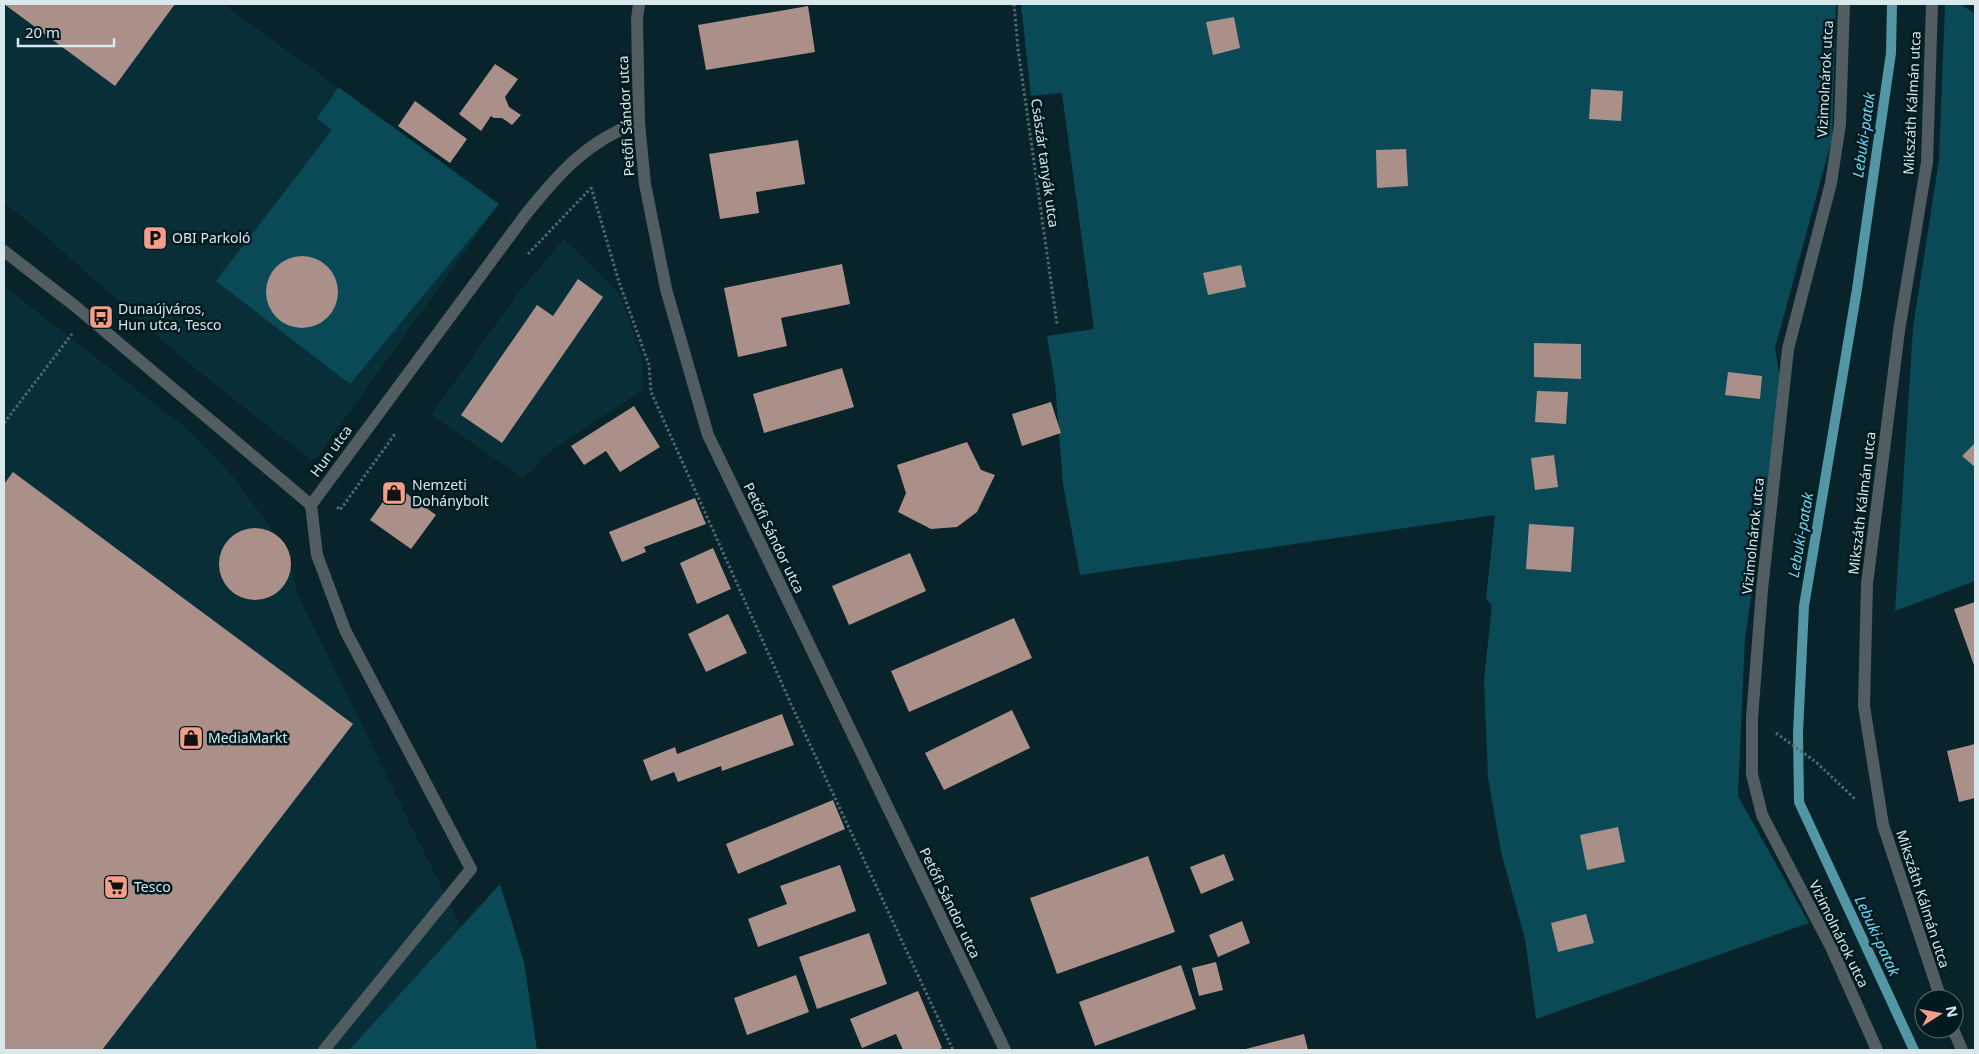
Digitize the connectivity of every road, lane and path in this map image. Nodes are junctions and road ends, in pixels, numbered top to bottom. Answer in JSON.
{"nodes":[{"id":1,"x":639,"y":4,"type":"edge"},
{"id":2,"x":1014,"y":4,"type":"edge"},
{"id":3,"x":1844,"y":4,"type":"edge"},
{"id":4,"x":1932,"y":4,"type":"edge"},
{"id":5,"x":639,"y":122,"type":"junction"},
{"id":6,"x":4,"y":251,"type":"edge"},
{"id":7,"x":526,"y":256,"type":"dead end"},
{"id":8,"x":1057,"y":324,"type":"dead end"},
{"id":9,"x":76,"y":329,"type":"dead end"},
{"id":10,"x":4,"y":423,"type":"edge"},
{"id":11,"x":398,"y":430,"type":"dead end"},
{"id":12,"x":311,"y":505,"type":"junction"},
{"id":13,"x":340,"y":510,"type":"dead end"},
{"id":14,"x":1784,"y":738,"type":"dead end"},
{"id":15,"x":1883,"y":826,"type":"junction"},
{"id":16,"x":1938,"y":989,"type":"edge"},
{"id":17,"x":324,"y":1050,"type":"edge"},
{"id":18,"x":953,"y":1050,"type":"edge"},
{"id":19,"x":1004,"y":1050,"type":"edge"},
{"id":20,"x":1877,"y":1050,"type":"edge"}],
"edges":[{"from":1,"to":5,"type":"street","name":"Petőfi Sándor utca"},
{"from":2,"to":8,"type":"path","name":"Császár tanyák utca"},
{"from":3,"to":20,"type":"street","name":"Vizimolnárok utca"},
{"from":4,"to":15,"type":"street","name":"Mikszáth Kálmán utca"},
{"from":5,"to":12,"type":"street","name":"Hun utca"},
{"from":5,"to":19,"type":"street","name":"Petőfi Sándor utca"},
{"from":6,"to":12,"type":"street"},
{"from":7,"to":18,"type":"path"},
{"from":9,"to":10,"type":"path"},
{"from":11,"to":13,"type":"path"},
{"from":12,"to":17,"type":"street"},
{"from":14,"to":15,"type":"path"},
{"from":15,"to":16,"type":"street","name":"Mikszáth Kálmán utca"}]}
